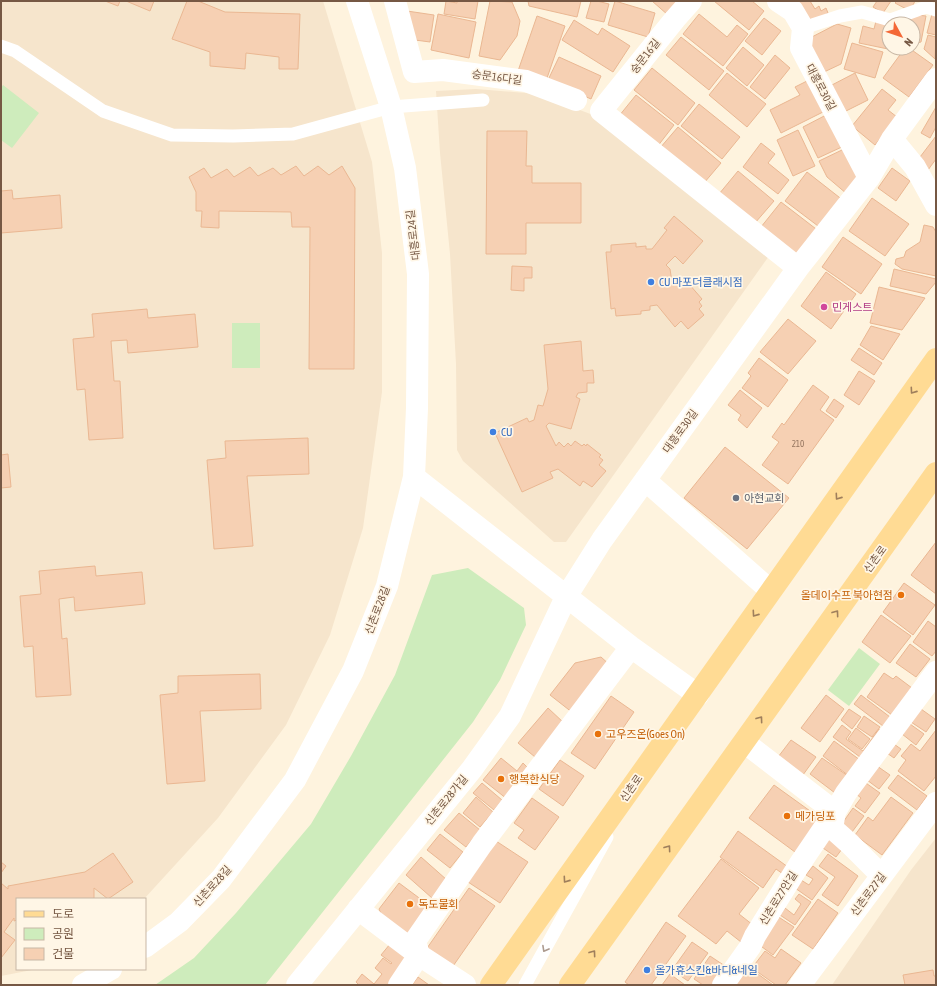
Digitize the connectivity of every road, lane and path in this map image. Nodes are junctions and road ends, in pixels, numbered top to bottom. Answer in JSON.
{"nodes":[{"id":1,"x":357,"y":1,"type":"edge"},
{"id":2,"x":395,"y":1,"type":"edge"},
{"id":3,"x":691,"y":1,"type":"edge"},
{"id":4,"x":778,"y":1,"type":"edge"},
{"id":5,"x":856,"y":1,"type":"edge"},
{"id":6,"x":936,"y":10,"type":"edge"},
{"id":7,"x":840,"y":16,"type":"junction"},
{"id":8,"x":803,"y":28,"type":"junction"},
{"id":9,"x":1,"y":46,"type":"edge"},
{"id":10,"x":936,"y":79,"type":"edge"},
{"id":11,"x":483,"y":100,"type":"dead end"},
{"id":12,"x":576,"y":100,"type":"dead end"},
{"id":13,"x":391,"y":107,"type":"junction"},
{"id":14,"x":892,"y":139,"type":"junction"},
{"id":15,"x":869,"y":178,"type":"junction"},
{"id":16,"x":936,"y":205,"type":"edge"},
{"id":17,"x":798,"y":268,"type":"junction"},
{"id":18,"x":936,"y":359,"type":"edge"},
{"id":19,"x":936,"y":473,"type":"edge"},
{"id":20,"x":414,"y":477,"type":"junction"},
{"id":21,"x":645,"y":480,"type":"junction"},
{"id":22,"x":771,"y":591,"type":"junction"},
{"id":23,"x":566,"y":597,"type":"junction"},
{"id":24,"x":631,"y":647,"type":"junction"},
{"id":25,"x":936,"y":672,"type":"edge"},
{"id":26,"x":698,"y":695,"type":"junction"},
{"id":27,"x":744,"y":742,"type":"junction"},
{"id":28,"x":646,"y":768,"type":"junction"},
{"id":29,"x":936,"y":803,"type":"edge"},
{"id":30,"x":835,"y":812,"type":"junction"},
{"id":31,"x":881,"y":875,"type":"junction"},
{"id":32,"x":358,"y":909,"type":"junction"},
{"id":33,"x":146,"y":946,"type":"edge"},
{"id":34,"x":420,"y":955,"type":"junction"},
{"id":35,"x":109,"y":970,"type":"edge"},
{"id":36,"x":83,"y":985,"type":"edge"},
{"id":37,"x":297,"y":985,"type":"edge"},
{"id":38,"x":399,"y":985,"type":"edge"},
{"id":39,"x":465,"y":985,"type":"edge"},
{"id":40,"x":491,"y":985,"type":"edge"},
{"id":41,"x":525,"y":985,"type":"edge"},
{"id":42,"x":570,"y":985,"type":"edge"},
{"id":43,"x":723,"y":985,"type":"edge"},
{"id":44,"x":800,"y":985,"type":"edge"}],
"edges":[{"from":1,"to":13,"type":"street","name":"대흥로24길"},
{"from":2,"to":12,"type":"street","name":"숭문16다길"},
{"from":3,"to":17,"type":"street","name":"숭문16길"},
{"from":4,"to":8,"type":"street"},
{"from":5,"to":7,"type":"lane"},
{"from":6,"to":7,"type":"lane"},
{"from":7,"to":8,"type":"lane"},
{"from":8,"to":15,"type":"street","name":"대흥로30길"},
{"from":9,"to":13,"type":"lane"},
{"from":10,"to":14,"type":"street","name":"대흥로30길"},
{"from":11,"to":13,"type":"lane"},
{"from":13,"to":20,"type":"street","name":"대흥로24길"},
{"from":14,"to":15,"type":"street","name":"대흥로30길"},
{"from":14,"to":16,"type":"street"},
{"from":15,"to":17,"type":"street","name":"대흥로30길"},
{"from":17,"to":21,"type":"street","name":"대흥로30길"},
{"from":18,"to":22,"type":"main road","name":"신촌로","one_way":true},
{"from":27,"to":19,"type":"main road","name":"신촌로","one_way":true},
{"from":20,"to":23,"type":"street"},
{"from":20,"to":33,"type":"street","name":"신촌로28길"},
{"from":21,"to":22,"type":"street"},
{"from":21,"to":23,"type":"street","name":"대흥로30길"},
{"from":22,"to":26,"type":"main road","name":"신촌로","one_way":true},
{"from":23,"to":24,"type":"street"},
{"from":23,"to":32,"type":"street","name":"신촌로28가길"},
{"from":24,"to":26,"type":"street"},
{"from":24,"to":34,"type":"street"},
{"from":25,"to":30,"type":"street","name":"신촌로27안길"},
{"from":26,"to":28,"type":"main road","name":"신촌로"},
{"from":27,"to":30,"type":"street"},
{"from":42,"to":27,"type":"main road","name":"신촌로","one_way":true},
{"from":28,"to":40,"type":"main road","name":"신촌로","one_way":true},
{"from":28,"to":41,"type":"lane","one_way":true},
{"from":29,"to":31,"type":"street","name":"신촌로27길"},
{"from":30,"to":31,"type":"street","name":"신촌로27안길"},
{"from":30,"to":43,"type":"street","name":"신촌로27안길"},
{"from":31,"to":44,"type":"street","name":"신촌로27길"},
{"from":32,"to":34,"type":"street"},
{"from":32,"to":37,"type":"street","name":"신촌로28가길"},
{"from":34,"to":38,"type":"street"},
{"from":34,"to":39,"type":"street"},
{"from":35,"to":36,"type":"street"}]}
